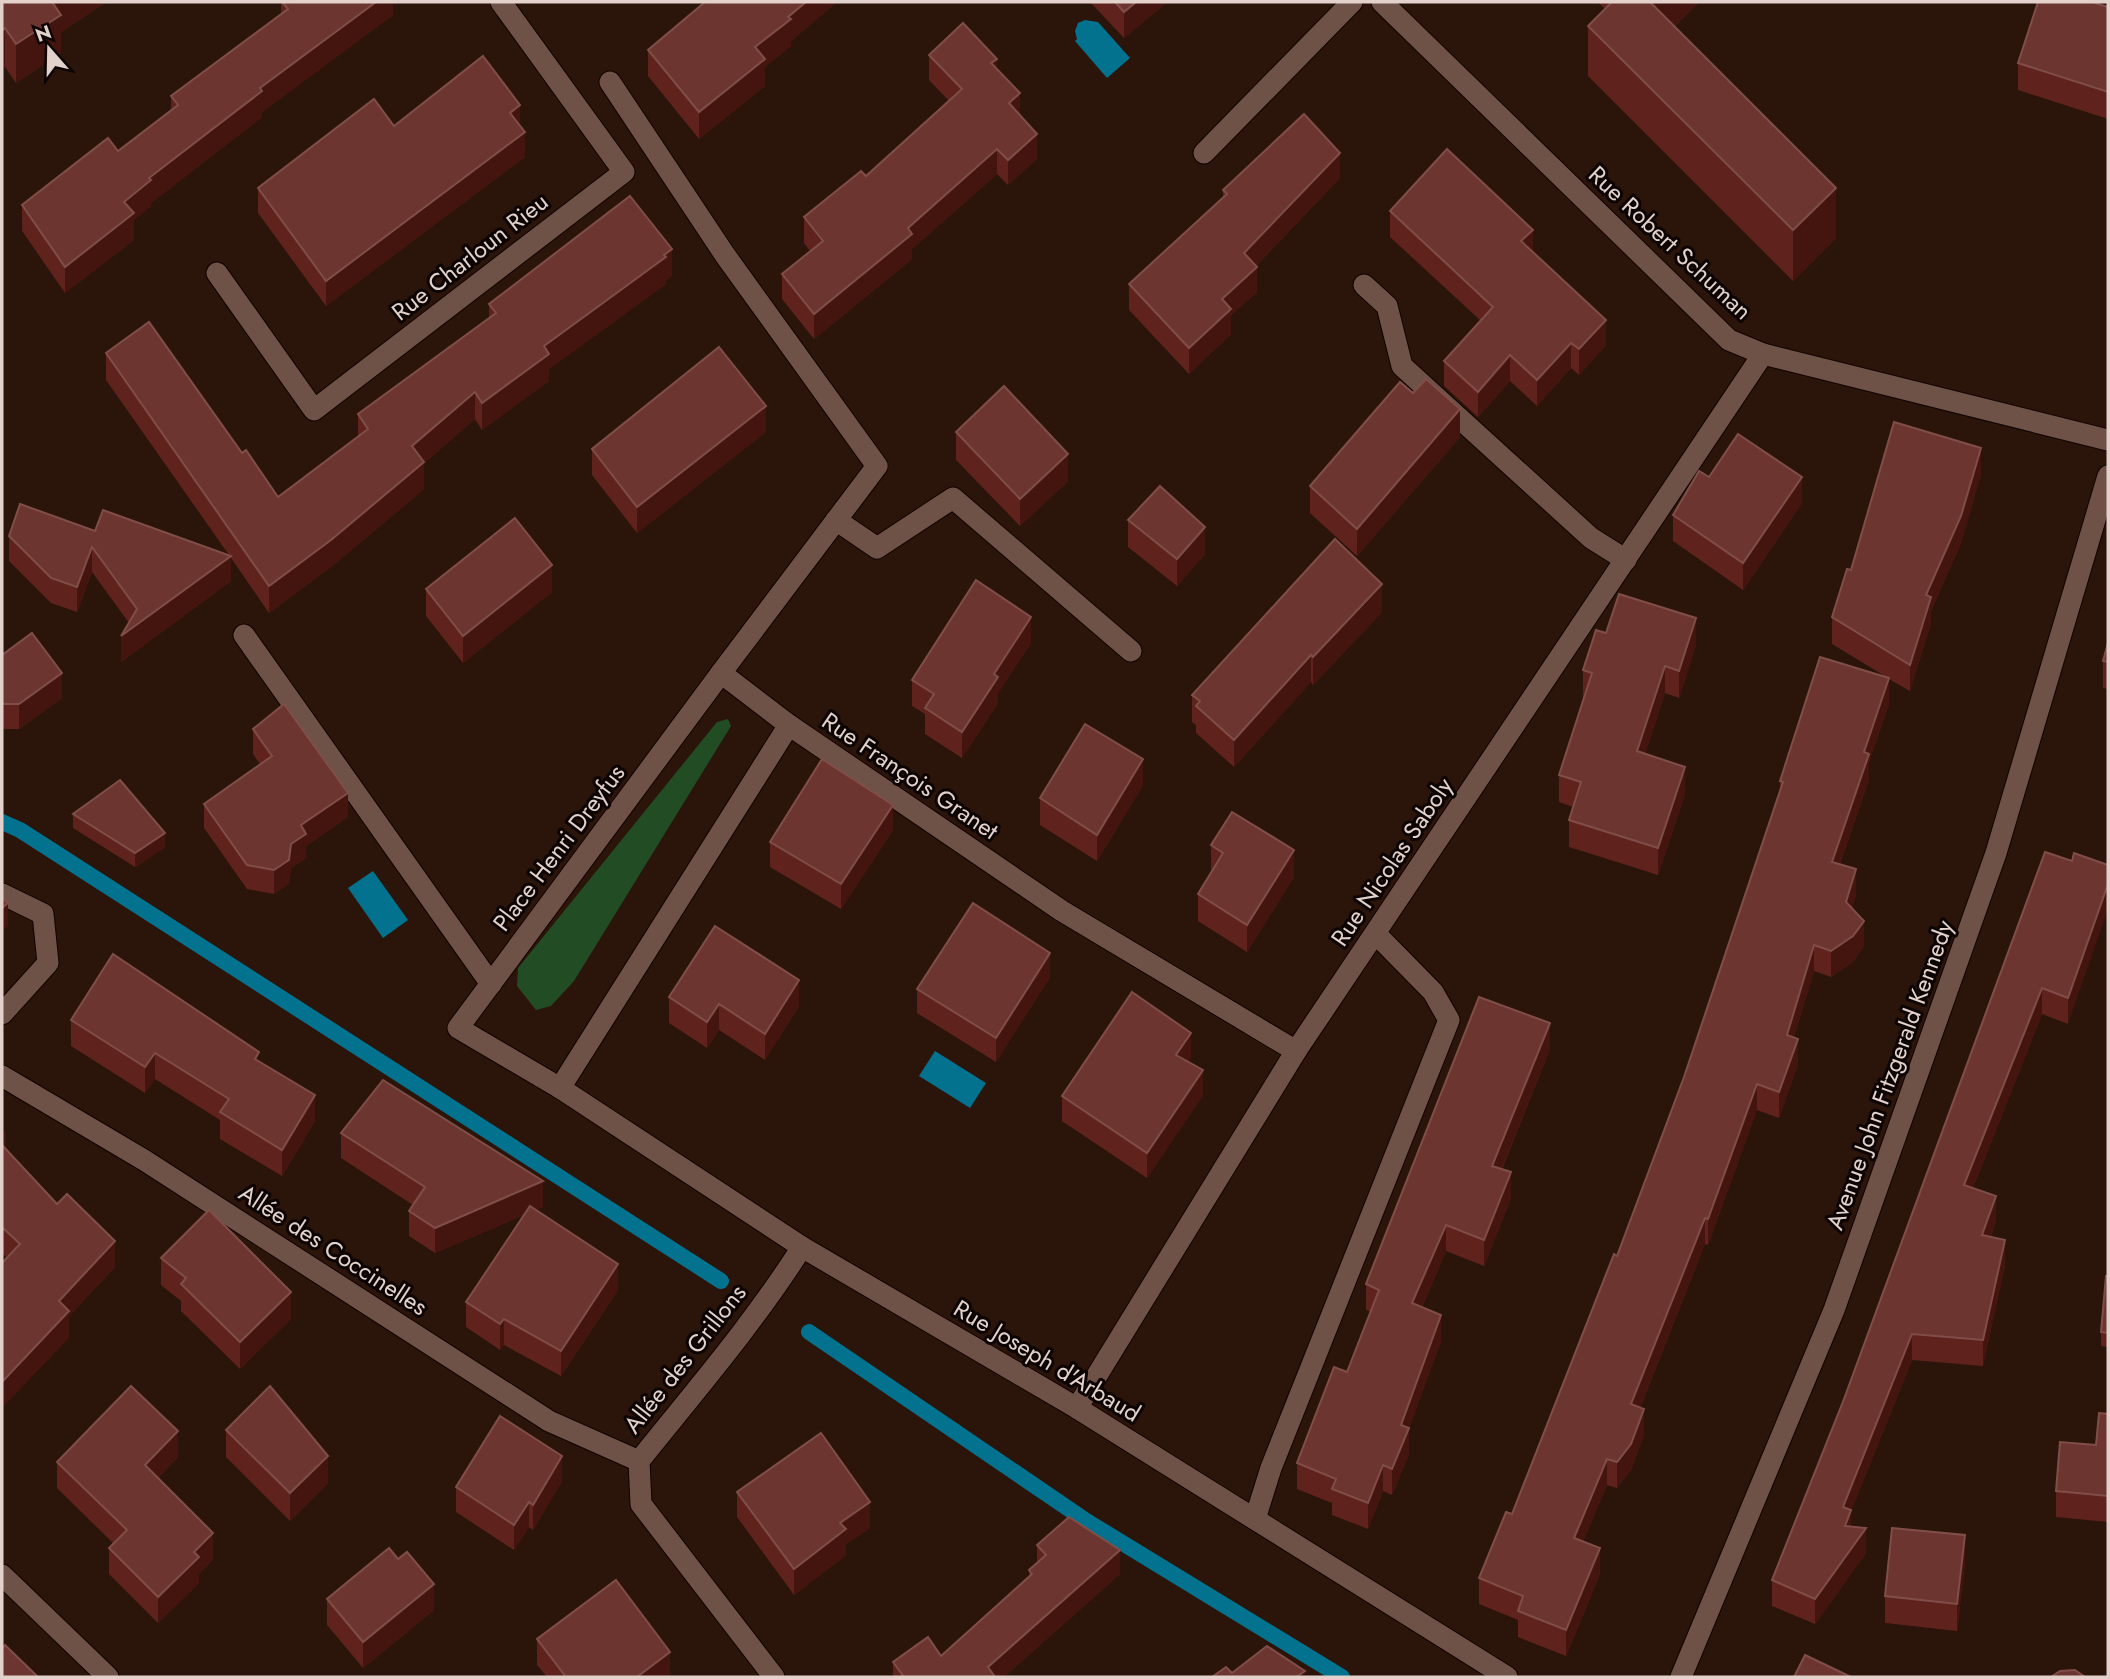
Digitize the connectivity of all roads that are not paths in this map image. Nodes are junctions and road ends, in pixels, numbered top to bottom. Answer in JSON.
{"nodes":[{"id":1,"x":501,"y":2,"type":"edge"},
{"id":2,"x":1352,"y":2,"type":"edge"},
{"id":3,"x":1382,"y":2,"type":"edge"},
{"id":4,"x":610,"y":82,"type":"dead end"},
{"id":5,"x":1204,"y":153,"type":"dead end"},
{"id":6,"x":217,"y":273,"type":"dead end"},
{"id":7,"x":1364,"y":285,"type":"dead end"},
{"id":8,"x":1763,"y":354,"type":"junction"},
{"id":9,"x":2108,"y":440,"type":"edge"},
{"id":10,"x":2108,"y":476,"type":"edge"},
{"id":11,"x":836,"y":520,"type":"junction"},
{"id":12,"x":1626,"y":560,"type":"junction"},
{"id":13,"x":244,"y":635,"type":"dead end"},
{"id":14,"x":1131,"y":651,"type":"dead end"},
{"id":15,"x":721,"y":673,"type":"junction"},
{"id":16,"x":789,"y":725,"type":"junction"},
{"id":17,"x":2,"y":894,"type":"edge"},
{"id":18,"x":1376,"y":934,"type":"junction"},
{"id":19,"x":491,"y":984,"type":"junction"},
{"id":20,"x":2,"y":1014,"type":"edge"},
{"id":21,"x":1296,"y":1051,"type":"junction"},
{"id":22,"x":2,"y":1076,"type":"edge"},
{"id":23,"x":560,"y":1088,"type":"junction"},
{"id":24,"x":802,"y":1247,"type":"junction"},
{"id":25,"x":1077,"y":1408,"type":"junction"},
{"id":26,"x":639,"y":1461,"type":"junction"},
{"id":27,"x":1255,"y":1519,"type":"junction"},
{"id":28,"x":2,"y":1575,"type":"edge"},
{"id":29,"x":108,"y":1677,"type":"edge"},
{"id":30,"x":774,"y":1677,"type":"edge"},
{"id":31,"x":1507,"y":1677,"type":"edge"},
{"id":32,"x":1681,"y":1677,"type":"edge"}],
"edges":[{"from":1,"to":6,"type":"street","name":"Rue Charloun Rieu"},
{"from":2,"to":5,"type":"street"},
{"from":3,"to":8,"type":"street","name":"Rue Robert Schuman"},
{"from":4,"to":11,"type":"street","name":"Place Henri Dreyfus"},
{"from":7,"to":12,"type":"street"},
{"from":8,"to":9,"type":"street","name":"Rue Robert Schuman"},
{"from":8,"to":12,"type":"street","name":"Rue Nicolas Saboly"},
{"from":10,"to":32,"type":"street","name":"Avenue John Fitzgerald Kennedy"},
{"from":11,"to":14,"type":"street"},
{"from":11,"to":15,"type":"street","name":"Place Henri Dreyfus"},
{"from":12,"to":18,"type":"street","name":"Rue Nicolas Saboly"},
{"from":13,"to":19,"type":"street"},
{"from":15,"to":16,"type":"street"},
{"from":15,"to":19,"type":"street","name":"Place Henri Dreyfus"},
{"from":16,"to":21,"type":"street","name":"Rue François Granet"},
{"from":16,"to":23,"type":"street","name":"Rue François Granet"},
{"from":17,"to":20,"type":"street"},
{"from":18,"to":21,"type":"street","name":"Rue Nicolas Saboly"},
{"from":18,"to":27,"type":"street"},
{"from":19,"to":23,"type":"street","name":"Place Henri Dreyfus"},
{"from":21,"to":25,"type":"street","name":"Rue Nicolas Saboly"},
{"from":22,"to":26,"type":"street","name":"Allée des Coccinelles"},
{"from":23,"to":24,"type":"street","name":"Rue Joseph d'Arbaud"},
{"from":24,"to":25,"type":"street","name":"Rue Joseph d'Arbaud"},
{"from":24,"to":26,"type":"street","name":"Allée des Grillons"},
{"from":25,"to":27,"type":"street","name":"Rue Joseph d'Arbaud"},
{"from":26,"to":30,"type":"street","name":"Allée des Grillons"},
{"from":27,"to":31,"type":"street","name":"Rue Joseph d'Arbaud"},
{"from":28,"to":29,"type":"street"}]}
